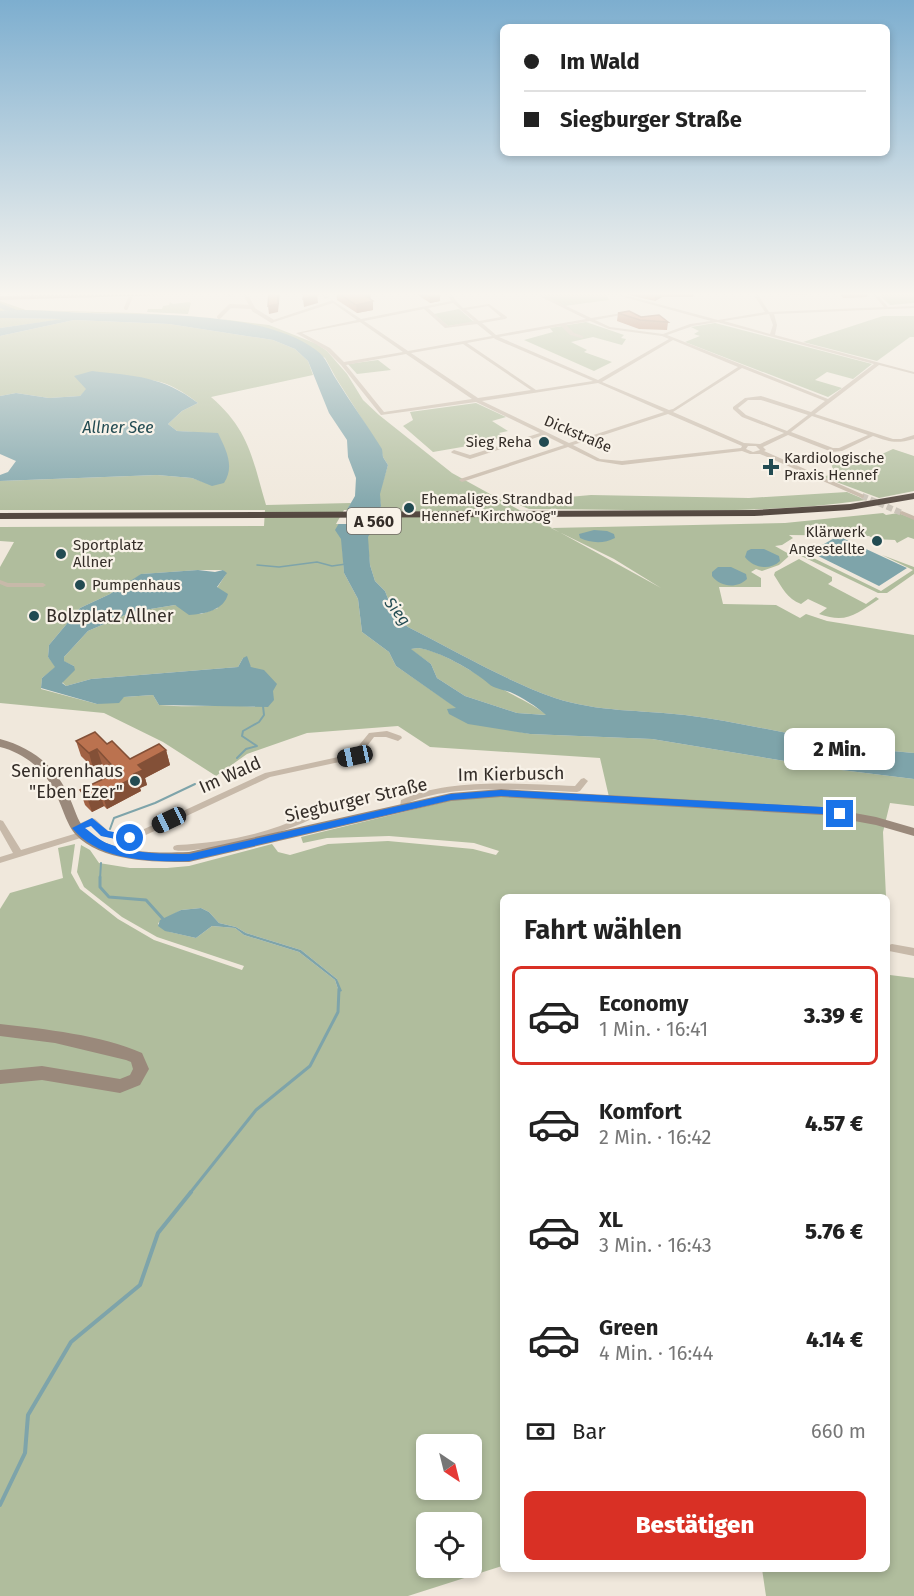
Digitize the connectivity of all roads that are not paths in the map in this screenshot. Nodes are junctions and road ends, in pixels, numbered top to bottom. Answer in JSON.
{"nodes":[{"id":1,"x":347,"y":366,"type":"edge"},
{"id":2,"x":427,"y":366,"type":"edge"},
{"id":3,"x":498,"y":366,"type":"edge"},
{"id":4,"x":563,"y":366,"type":"edge"},
{"id":5,"x":625,"y":366,"type":"edge"},
{"id":6,"x":875,"y":366,"type":"edge"},
{"id":7,"x":888,"y":366,"type":"edge"},
{"id":8,"x":741,"y":367,"type":"joint"},
{"id":9,"x":914,"y":373,"type":"edge"},
{"id":10,"x":598,"y":382,"type":"junction"},
{"id":11,"x":535,"y":392,"type":"junction"},
{"id":12,"x":477,"y":400,"type":"junction"},
{"id":13,"x":829,"y":401,"type":"junction"},
{"id":14,"x":669,"y":413,"type":"junction"},
{"id":15,"x":813,"y":413,"type":"junction"},
{"id":16,"x":545,"y":433,"type":"junction"},
{"id":17,"x":786,"y":434,"type":"junction"},
{"id":18,"x":873,"y":434,"type":"junction"},
{"id":19,"x":914,"y":437,"type":"edge"},
{"id":20,"x":569,"y":445,"type":"junction"},
{"id":21,"x":743,"y":447,"type":"junction"},
{"id":22,"x":761,"y":449,"type":"junction"},
{"id":23,"x":454,"y":453,"type":"dead end"},
{"id":24,"x":462,"y":480,"type":"dead end"},
{"id":25,"x":862,"y":496,"type":"tunnel mouth"},
{"id":26,"x":914,"y":496,"type":"edge"},
{"id":27,"x":914,"y":503,"type":"edge"},
{"id":28,"x":902,"y":513,"type":"tunnel mouth"},
{"id":29,"x":0,"y":516,"type":"edge"},
{"id":30,"x":535,"y":517,"type":"junction"},
{"id":31,"x":205,"y":518,"type":"junction"},
{"id":32,"x":914,"y":518,"type":"edge"},
{"id":33,"x":0,"y":522,"type":"edge"},
{"id":34,"x":0,"y":582,"type":"edge"},
{"id":35,"x":43,"y":585,"type":"dead end"},
{"id":36,"x":398,"y":738,"type":"dead end"},
{"id":37,"x":0,"y":743,"type":"edge"},
{"id":38,"x":584,"y":781,"type":"dead end"},
{"id":39,"x":404,"y":807,"type":"junction"},
{"id":40,"x":315,"y":814,"type":"dead end"},
{"id":41,"x":0,"y":824,"type":"edge"},
{"id":42,"x":80,"y":831,"type":"junction"},
{"id":43,"x":914,"y":832,"type":"edge"},
{"id":44,"x":280,"y":833,"type":"junction"},
{"id":45,"x":177,"y":848,"type":"dead end"},
{"id":46,"x":19,"y":855,"type":"junction"},
{"id":47,"x":0,"y":860,"type":"edge"},
{"id":48,"x":892,"y":948,"type":"dead end"},
{"id":49,"x":914,"y":952,"type":"edge"},
{"id":50,"x":0,"y":1030,"type":"edge"},
{"id":51,"x":0,"y":1077,"type":"edge"}],
"edges":[{"from":1,"to":12,"type":"street"},
{"from":2,"to":12,"type":"street","name":"Dickstraße"},
{"from":3,"to":11,"type":"street"},
{"from":4,"to":10,"type":"street"},
{"from":5,"to":10,"type":"street"},
{"from":6,"to":13,"type":"street"},
{"from":7,"to":9,"type":"street"},
{"from":8,"to":13,"type":"street"},
{"from":8,"to":14,"type":"street"},
{"from":10,"to":11,"type":"street"},
{"from":10,"to":14,"type":"street"},
{"from":11,"to":12,"type":"street"},
{"from":12,"to":16,"type":"street","name":"Dickstraße"},
{"from":13,"to":15,"type":"street"},
{"from":14,"to":20,"type":"street"},
{"from":14,"to":21,"type":"street"},
{"from":15,"to":17,"type":"street"},
{"from":15,"to":17,"type":"street"},
{"from":15,"to":18,"type":"street"},
{"from":16,"to":20,"type":"street","name":"Dickstraße"},
{"from":16,"to":23,"type":"street"},
{"from":17,"to":18,"type":"street"},
{"from":17,"to":22,"type":"street"},
{"from":18,"to":19,"type":"street"},
{"from":20,"to":21,"type":"street","name":"Dickstraße"},
{"from":20,"to":24,"type":"street"},
{"from":21,"to":22,"type":"street"},
{"from":22,"to":25,"type":"street"},
{"from":26,"to":30,"type":"highway","number":"A 560"},
{"from":27,"to":30,"type":"highway","number":"A 560"},
{"from":28,"to":32,"type":"street"},
{"from":29,"to":31,"type":"highway","number":"A 560"},
{"from":30,"to":31,"type":"highway","number":"A 560"},
{"from":31,"to":33,"type":"highway","number":"A 560"},
{"from":34,"to":35,"type":"street"},
{"from":36,"to":42,"type":"street","name":"Im Wald"},
{"from":37,"to":42,"type":"main road"},
{"from":38,"to":39,"type":"street","name":"Im Kierbusch"},
{"from":39,"to":43,"type":"main road","name":"Siegburger Straße"},
{"from":39,"to":44,"type":"main road","name":"Siegburger Straße"},
{"from":40,"to":44,"type":"street"},
{"from":41,"to":46,"type":"street"},
{"from":42,"to":44,"type":"main road","name":"Siegburger Straße"},
{"from":42,"to":46,"type":"street"},
{"from":44,"to":45,"type":"street"},
{"from":46,"to":47,"type":"street"},
{"from":48,"to":49,"type":"street"},
{"from":50,"to":51,"type":"main road"}]}
